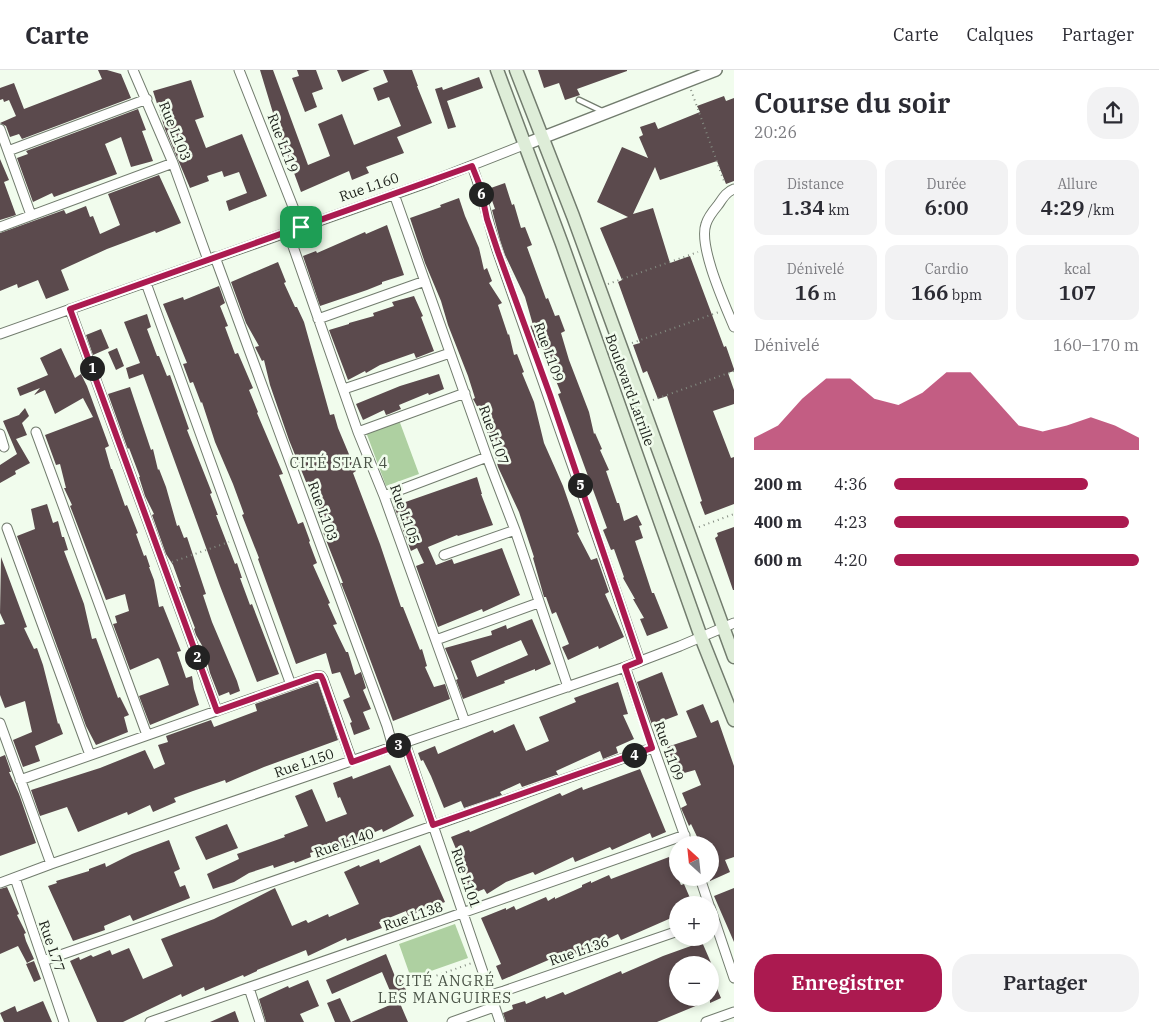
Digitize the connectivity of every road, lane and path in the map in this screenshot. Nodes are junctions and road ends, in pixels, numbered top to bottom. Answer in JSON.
{"nodes":[{"id":1,"x":134,"y":70,"type":"edge"},
{"id":2,"x":239,"y":70,"type":"edge"},
{"id":3,"x":498,"y":70,"type":"edge"},
{"id":4,"x":516,"y":70,"type":"edge"},
{"id":5,"x":716,"y":70,"type":"edge"},
{"id":6,"x":687,"y":81,"type":"junction"},
{"id":7,"x":147,"y":99,"type":"junction"},
{"id":8,"x":579,"y":100,"type":"dead end"},
{"id":9,"x":606,"y":113,"type":"junction"},
{"id":10,"x":0,"y":129,"type":"edge"},
{"id":11,"x":542,"y":137,"type":"junction"},
{"id":12,"x":526,"y":144,"type":"junction"},
{"id":13,"x":8,"y":151,"type":"junction"},
{"id":14,"x":173,"y":164,"type":"junction"},
{"id":15,"x":472,"y":166,"type":"junction"},
{"id":16,"x":731,"y":190,"type":"edge"},
{"id":17,"x":394,"y":194,"type":"junction"},
{"id":18,"x":31,"y":215,"type":"junction"},
{"id":19,"x":0,"y":227,"type":"edge"},
{"id":20,"x":301,"y":227,"type":"junction"},
{"id":21,"x":288,"y":232,"type":"junction"},
{"id":22,"x":705,"y":249,"type":"junction"},
{"id":23,"x":212,"y":259,"type":"junction"},
{"id":24,"x":425,"y":281,"type":"junction"},
{"id":25,"x":146,"y":283,"type":"junction"},
{"id":26,"x":599,"y":287,"type":"junction"},
{"id":27,"x":70,"y":309,"type":"junction"},
{"id":28,"x":727,"y":309,"type":"junction"},
{"id":29,"x":318,"y":319,"type":"junction"},
{"id":30,"x":734,"y":327,"type":"edge"},
{"id":31,"x":0,"y":333,"type":"edge"},
{"id":32,"x":620,"y":348,"type":"junction"},
{"id":33,"x":450,"y":352,"type":"junction"},
{"id":34,"x":734,"y":371,"type":"edge"},
{"id":35,"x":344,"y":389,"type":"junction"},
{"id":36,"x":465,"y":393,"type":"junction"},
{"id":37,"x":641,"y":405,"type":"junction"},
{"id":38,"x":36,"y":432,"type":"dead end"},
{"id":39,"x":358,"y":432,"type":"junction"},
{"id":40,"x":0,"y":434,"type":"edge"},
{"id":41,"x":4,"y":447,"type":"dead end"},
{"id":42,"x":487,"y":457,"type":"junction"},
{"id":43,"x":384,"y":496,"type":"junction"},
{"id":44,"x":734,"y":514,"type":"edge"},
{"id":45,"x":7,"y":528,"type":"dead end"},
{"id":46,"x":515,"y":530,"type":"junction"},
{"id":47,"x":687,"y":531,"type":"junction"},
{"id":48,"x":238,"y":538,"type":"junction"},
{"id":49,"x":444,"y":555,"type":"dead end"},
{"id":50,"x":164,"y":565,"type":"junction"},
{"id":51,"x":538,"y":603,"type":"junction"},
{"id":52,"x":728,"y":625,"type":"edge"},
{"id":53,"x":701,"y":637,"type":"junction"},
{"id":54,"x":436,"y":640,"type":"junction"},
{"id":55,"x":734,"y":657,"type":"edge"},
{"id":56,"x":640,"y":661,"type":"junction"},
{"id":57,"x":625,"y":667,"type":"junction"},
{"id":58,"x":292,"y":685,"type":"junction"},
{"id":59,"x":568,"y":687,"type":"junction"},
{"id":60,"x":217,"y":711,"type":"junction"},
{"id":61,"x":734,"y":720,"type":"edge"},
{"id":62,"x":465,"y":722,"type":"junction"},
{"id":63,"x":0,"y":723,"type":"edge"},
{"id":64,"x":147,"y":735,"type":"junction"},
{"id":65,"x":405,"y":743,"type":"junction"},
{"id":66,"x":393,"y":747,"type":"junction"},
{"id":67,"x":652,"y":748,"type":"junction"},
{"id":68,"x":90,"y":755,"type":"junction"},
{"id":69,"x":352,"y":762,"type":"junction"},
{"id":70,"x":20,"y":780,"type":"junction"},
{"id":71,"x":433,"y":825,"type":"junction"},
{"id":72,"x":685,"y":835,"type":"joint"},
{"id":73,"x":51,"y":864,"type":"junction"},
{"id":74,"x":15,"y":878,"type":"junction"},
{"id":75,"x":0,"y":883,"type":"edge"},
{"id":76,"x":463,"y":912,"type":"junction"},
{"id":77,"x":669,"y":934,"type":"edge"},
{"id":78,"x":719,"y":938,"type":"edge"},
{"id":79,"x":43,"y":961,"type":"junction"},
{"id":80,"x":470,"y":964,"type":"dead end"},
{"id":81,"x":734,"y":978,"type":"edge"},
{"id":82,"x":413,"y":984,"type":"dead end"},
{"id":83,"x":249,"y":988,"type":"junction"},
{"id":84,"x":490,"y":995,"type":"junction"},
{"id":85,"x":494,"y":1007,"type":"junction"},
{"id":86,"x":734,"y":1012,"type":"edge"},
{"id":87,"x":162,"y":1020,"type":"edge"},
{"id":88,"x":64,"y":1022,"type":"edge"},
{"id":89,"x":150,"y":1022,"type":"edge"},
{"id":90,"x":260,"y":1022,"type":"edge"},
{"id":91,"x":452,"y":1022,"type":"edge"},
{"id":92,"x":500,"y":1022,"type":"edge"},
{"id":93,"x":706,"y":1022,"type":"edge"}],
"edges":[{"from":1,"to":7,"type":"street","name":"Rue L103"},
{"from":2,"to":20,"type":"street","name":"Rue L119"},
{"from":3,"to":12,"type":"main road","name":"Boulevard Latrille"},
{"from":4,"to":11,"type":"main road","name":"Boulevard Latrille"},
{"from":5,"to":6,"type":"street","name":"Rue L160"},
{"from":6,"to":9,"type":"street","name":"Rue L160"},
{"from":6,"to":16,"type":"path"},
{"from":7,"to":13,"type":"street"},
{"from":7,"to":14,"type":"street","name":"Rue L103"},
{"from":8,"to":9,"type":"lane"},
{"from":9,"to":11,"type":"street","name":"Rue L160"},
{"from":10,"to":13,"type":"street"},
{"from":11,"to":12,"type":"street","name":"Rue L160"},
{"from":11,"to":26,"type":"main road","name":"Boulevard Latrille"},
{"from":12,"to":15,"type":"street","name":"Rue L160"},
{"from":12,"to":53,"type":"main road","name":"Boulevard Latrille"},
{"from":13,"to":18,"type":"street"},
{"from":14,"to":18,"type":"street"},
{"from":14,"to":23,"type":"street","name":"Rue L103"},
{"from":15,"to":17,"type":"street","name":"Rue L160"},
{"from":15,"to":56,"type":"street","name":"Rue L109"},
{"from":16,"to":22,"type":"street"},
{"from":17,"to":20,"type":"street","name":"Rue L160"},
{"from":17,"to":24,"type":"street","name":"Rue L107"},
{"from":18,"to":19,"type":"street"},
{"from":20,"to":21,"type":"street","name":"Rue L160"},
{"from":21,"to":23,"type":"street","name":"Rue L160"},
{"from":21,"to":29,"type":"street","name":"Rue L105"},
{"from":22,"to":26,"type":"path"},
{"from":22,"to":28,"type":"street"},
{"from":23,"to":25,"type":"street","name":"Rue L160"},
{"from":23,"to":66,"type":"street","name":"Rue L103"},
{"from":24,"to":29,"type":"street"},
{"from":24,"to":33,"type":"street","name":"Rue L107"},
{"from":25,"to":27,"type":"street","name":"Rue L160"},
{"from":25,"to":48,"type":"street"},
{"from":26,"to":32,"type":"main road","name":"Boulevard Latrille"},
{"from":27,"to":31,"type":"street","name":"Rue L160"},
{"from":27,"to":50,"type":"street"},
{"from":28,"to":30,"type":"street"},
{"from":28,"to":32,"type":"path"},
{"from":29,"to":35,"type":"street","name":"Rue L105"},
{"from":32,"to":37,"type":"main road","name":"Boulevard Latrille"},
{"from":33,"to":35,"type":"street"},
{"from":33,"to":36,"type":"street","name":"Rue L107"},
{"from":34,"to":37,"type":"path"},
{"from":35,"to":39,"type":"street","name":"Rue L105"},
{"from":36,"to":39,"type":"street"},
{"from":36,"to":42,"type":"street","name":"Rue L107"},
{"from":37,"to":47,"type":"main road","name":"Boulevard Latrille"},
{"from":38,"to":64,"type":"street"},
{"from":39,"to":43,"type":"street","name":"Rue L105"},
{"from":40,"to":41,"type":"street"},
{"from":42,"to":43,"type":"street"},
{"from":42,"to":46,"type":"street","name":"Rue L107"},
{"from":43,"to":54,"type":"street","name":"Rue L105"},
{"from":44,"to":47,"type":"path"},
{"from":45,"to":68,"type":"street"},
{"from":46,"to":49,"type":"street"},
{"from":46,"to":51,"type":"street","name":"Rue L107"},
{"from":47,"to":52,"type":"main road","name":"Boulevard Latrille"},
{"from":48,"to":50,"type":"path"},
{"from":48,"to":58,"type":"street"},
{"from":50,"to":60,"type":"street"},
{"from":51,"to":54,"type":"street"},
{"from":51,"to":59,"type":"street","name":"Rue L107"},
{"from":52,"to":53,"type":"street","name":"Rue L150"},
{"from":52,"to":55,"type":"main road","name":"Boulevard Latrille"},
{"from":53,"to":56,"type":"street","name":"Rue L150"},
{"from":53,"to":61,"type":"main road","name":"Boulevard Latrille"},
{"from":54,"to":62,"type":"street","name":"Rue L105"},
{"from":56,"to":57,"type":"street","name":"Rue L150"},
{"from":57,"to":59,"type":"street","name":"Rue L150"},
{"from":57,"to":67,"type":"street","name":"Rue L109"},
{"from":58,"to":60,"type":"street"},
{"from":58,"to":69,"type":"street"},
{"from":59,"to":62,"type":"street","name":"Rue L150"},
{"from":60,"to":64,"type":"street"},
{"from":62,"to":65,"type":"street","name":"Rue L150"},
{"from":63,"to":70,"type":"street"},
{"from":64,"to":68,"type":"street"},
{"from":65,"to":66,"type":"street","name":"Rue L150"},
{"from":65,"to":71,"type":"street","name":"Rue L101"},
{"from":66,"to":69,"type":"street","name":"Rue L150"},
{"from":67,"to":71,"type":"street","name":"Rue L140"},
{"from":67,"to":72,"type":"street","name":"Rue L109"},
{"from":68,"to":70,"type":"street"},
{"from":69,"to":73,"type":"street","name":"Rue L150"},
{"from":70,"to":73,"type":"street"},
{"from":71,"to":76,"type":"street","name":"Rue L101"},
{"from":71,"to":79,"type":"street","name":"Rue L140"},
{"from":72,"to":76,"type":"street","name":"Rue L138"},
{"from":73,"to":74,"type":"street","name":"Rue L150"},
{"from":74,"to":75,"type":"street","name":"Rue L150"},
{"from":74,"to":79,"type":"street","name":"Rue L77"},
{"from":76,"to":83,"type":"street","name":"Rue L138"},
{"from":76,"to":84,"type":"street","name":"Rue L101"},
{"from":77,"to":84,"type":"street","name":"Rue L136"},
{"from":78,"to":81,"type":"street"},
{"from":79,"to":88,"type":"street","name":"Rue L77"},
{"from":80,"to":82,"type":"path"},
{"from":83,"to":87,"type":"street","name":"Rue L138"},
{"from":83,"to":90,"type":"street"},
{"from":84,"to":85,"type":"street","name":"Rue L101"},
{"from":85,"to":91,"type":"street"},
{"from":85,"to":92,"type":"street","name":"Rue L101"},
{"from":86,"to":93,"type":"street"},
{"from":87,"to":89,"type":"street","name":"Rue L138"}]}
